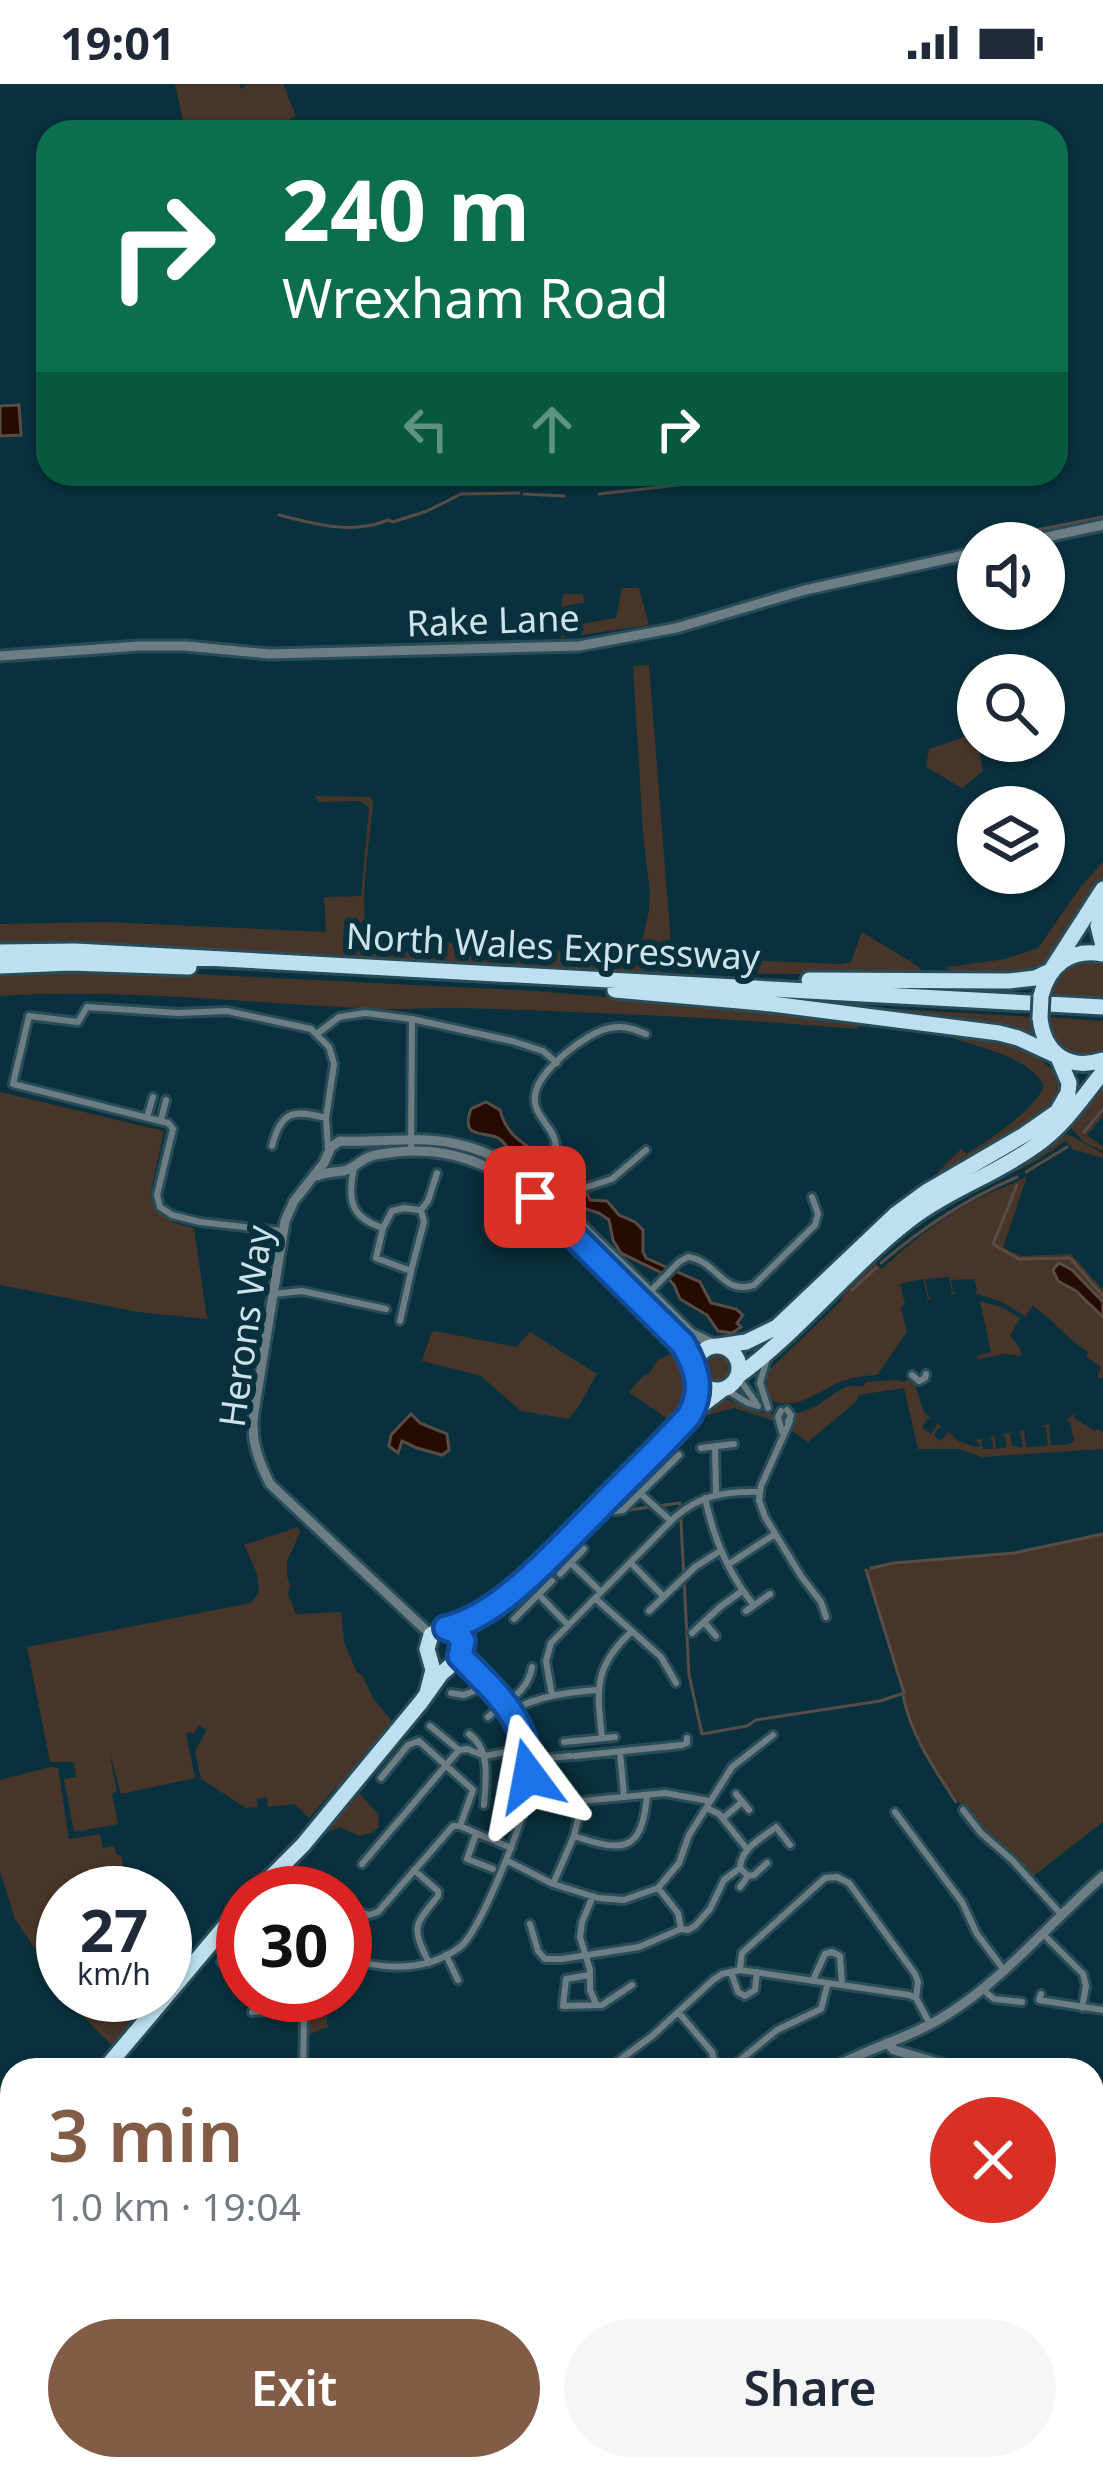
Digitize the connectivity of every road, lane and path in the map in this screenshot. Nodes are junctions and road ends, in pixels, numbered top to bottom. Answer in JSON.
{"nodes":[{"id":1,"x":1103,"y":525,"type":"edge"},
{"id":2,"x":1065,"y":533,"type":"edge"},
{"id":3,"x":957,"y":557,"type":"edge"},
{"id":4,"x":0,"y":656,"type":"edge"},
{"id":5,"x":1103,"y":889,"type":"edge"},
{"id":6,"x":1103,"y":908,"type":"edge"},
{"id":7,"x":1103,"y":950,"type":"edge"},
{"id":8,"x":0,"y":952,"type":"edge"},
{"id":9,"x":0,"y":965,"type":"edge"},
{"id":10,"x":1052,"y":969,"type":"junction"},
{"id":11,"x":525,"y":975,"type":"junction"},
{"id":12,"x":596,"y":988,"type":"junction"},
{"id":13,"x":1103,"y":1011,"type":"edge"},
{"id":14,"x":412,"y":1019,"type":"junction"},
{"id":15,"x":951,"y":1028,"type":"junction"},
{"id":16,"x":318,"y":1033,"type":"junction"},
{"id":17,"x":646,"y":1034,"type":"dead end"},
{"id":18,"x":1056,"y":1056,"type":"junction"},
{"id":19,"x":1103,"y":1060,"type":"edge"},
{"id":20,"x":557,"y":1063,"type":"junction"},
{"id":21,"x":1103,"y":1072,"type":"edge"},
{"id":22,"x":153,"y":1097,"type":"dead end"},
{"id":23,"x":166,"y":1100,"type":"dead end"},
{"id":24,"x":147,"y":1117,"type":"junction"},
{"id":25,"x":161,"y":1121,"type":"junction"},
{"id":26,"x":327,"y":1121,"type":"junction"},
{"id":27,"x":1024,"y":1135,"type":"junction"},
{"id":28,"x":344,"y":1142,"type":"junction"},
{"id":29,"x":272,"y":1146,"type":"dead end"},
{"id":30,"x":410,"y":1146,"type":"junction"},
{"id":31,"x":646,"y":1150,"type":"dead end"},
{"id":32,"x":328,"y":1153,"type":"junction"},
{"id":33,"x":355,"y":1163,"type":"junction"},
{"id":34,"x":338,"y":1170,"type":"junction"},
{"id":35,"x":436,"y":1173,"type":"dead end"},
{"id":36,"x":534,"y":1174,"type":"junction"},
{"id":37,"x":314,"y":1178,"type":"junction"},
{"id":38,"x":350,"y":1188,"type":"junction"},
{"id":39,"x":812,"y":1197,"type":"dead end"},
{"id":40,"x":421,"y":1210,"type":"junction"},
{"id":41,"x":558,"y":1210,"type":"junction"},
{"id":42,"x":383,"y":1228,"type":"junction"},
{"id":43,"x":282,"y":1232,"type":"junction"},
{"id":44,"x":411,"y":1270,"type":"junction"},
{"id":45,"x":650,"y":1292,"type":"junction"},
{"id":46,"x":273,"y":1294,"type":"junction"},
{"id":47,"x":640,"y":1301,"type":"junction"},
{"id":48,"x":386,"y":1309,"type":"dead end"},
{"id":49,"x":400,"y":1321,"type":"dead end"},
{"id":50,"x":718,"y":1346,"type":"junction"},
{"id":51,"x":771,"y":1348,"type":"junction"},
{"id":52,"x":697,"y":1375,"type":"junction"},
{"id":53,"x":731,"y":1383,"type":"junction"},
{"id":54,"x":691,"y":1414,"type":"junction"},
{"id":55,"x":779,"y":1421,"type":"junction"},
{"id":56,"x":790,"y":1421,"type":"junction"},
{"id":57,"x":782,"y":1436,"type":"junction"},
{"id":58,"x":734,"y":1444,"type":"dead end"},
{"id":59,"x":715,"y":1446,"type":"junction"},
{"id":60,"x":701,"y":1448,"type":"dead end"},
{"id":61,"x":679,"y":1456,"type":"dead end"},
{"id":62,"x":760,"y":1492,"type":"junction"},
{"id":63,"x":641,"y":1494,"type":"junction"},
{"id":64,"x":716,"y":1494,"type":"junction"},
{"id":65,"x":704,"y":1498,"type":"junction"},
{"id":66,"x":615,"y":1511,"type":"dead end"},
{"id":67,"x":671,"y":1521,"type":"junction"},
{"id":68,"x":775,"y":1534,"type":"junction"},
{"id":69,"x":584,"y":1549,"type":"dead end"},
{"id":70,"x":720,"y":1551,"type":"junction"},
{"id":71,"x":571,"y":1563,"type":"junction"},
{"id":72,"x":631,"y":1563,"type":"junction"},
{"id":73,"x":729,"y":1564,"type":"junction"},
{"id":74,"x":560,"y":1574,"type":"dead end"},
{"id":75,"x":552,"y":1581,"type":"dead end"},
{"id":76,"x":742,"y":1591,"type":"junction"},
{"id":77,"x":770,"y":1594,"type":"dead end"},
{"id":78,"x":539,"y":1595,"type":"junction"},
{"id":79,"x":598,"y":1595,"type":"junction"},
{"id":80,"x":664,"y":1596,"type":"junction"},
{"id":81,"x":649,"y":1611,"type":"dead end"},
{"id":82,"x":826,"y":1617,"type":"dead end"},
{"id":83,"x":473,"y":1618,"type":"junction"},
{"id":84,"x":514,"y":1619,"type":"dead end"},
{"id":85,"x":704,"y":1622,"type":"junction"},
{"id":86,"x":568,"y":1625,"type":"junction"},
{"id":87,"x":439,"y":1632,"type":"junction"},
{"id":88,"x":631,"y":1632,"type":"junction"},
{"id":89,"x":692,"y":1633,"type":"dead end"},
{"id":90,"x":716,"y":1636,"type":"dead end"},
{"id":91,"x":458,"y":1653,"type":"junction"},
{"id":92,"x":432,"y":1658,"type":"junction"},
{"id":93,"x":532,"y":1667,"type":"dead end"},
{"id":94,"x":676,"y":1682,"type":"dead end"},
{"id":95,"x":488,"y":1685,"type":"junction"},
{"id":96,"x":598,"y":1690,"type":"junction"},
{"id":97,"x":427,"y":1693,"type":"junction"},
{"id":98,"x":451,"y":1693,"type":"dead end"},
{"id":99,"x":552,"y":1695,"type":"junction"},
{"id":100,"x":505,"y":1702,"type":"junction"},
{"id":101,"x":512,"y":1710,"type":"junction"},
{"id":102,"x":488,"y":1718,"type":"dead end"},
{"id":103,"x":430,"y":1726,"type":"dead end"},
{"id":104,"x":470,"y":1734,"type":"dead end"},
{"id":105,"x":773,"y":1735,"type":"dead end"},
{"id":106,"x":615,"y":1737,"type":"dead end"},
{"id":107,"x":602,"y":1738,"type":"junction"},
{"id":108,"x":687,"y":1738,"type":"dead end"},
{"id":109,"x":564,"y":1742,"type":"dead end"},
{"id":110,"x":526,"y":1748,"type":"junction"},
{"id":111,"x":459,"y":1750,"type":"junction"},
{"id":112,"x":620,"y":1751,"type":"junction"},
{"id":113,"x":485,"y":1756,"type":"junction"},
{"id":114,"x":529,"y":1760,"type":"junction"},
{"id":115,"x":446,"y":1764,"type":"junction"},
{"id":116,"x":381,"y":1778,"type":"dead end"},
{"id":117,"x":736,"y":1794,"type":"dead end"},
{"id":118,"x":647,"y":1795,"type":"junction"},
{"id":119,"x":624,"y":1796,"type":"junction"},
{"id":120,"x":742,"y":1802,"type":"junction"},
{"id":121,"x":708,"y":1804,"type":"junction"},
{"id":122,"x":484,"y":1805,"type":"dead end"},
{"id":123,"x":748,"y":1810,"type":"dead end"},
{"id":124,"x":963,"y":1810,"type":"dead end"},
{"id":125,"x":895,"y":1812,"type":"dead end"},
{"id":126,"x":723,"y":1818,"type":"junction"},
{"id":127,"x":460,"y":1826,"type":"junction"},
{"id":128,"x":476,"y":1834,"type":"junction"},
{"id":129,"x":574,"y":1836,"type":"junction"},
{"id":130,"x":790,"y":1845,"type":"dead end"},
{"id":131,"x":511,"y":1847,"type":"junction"},
{"id":132,"x":747,"y":1849,"type":"junction"},
{"id":133,"x":358,"y":1851,"type":"dead end"},
{"id":134,"x":506,"y":1860,"type":"junction"},
{"id":135,"x":766,"y":1863,"type":"dead end"},
{"id":136,"x":282,"y":1866,"type":"edge"},
{"id":137,"x":740,"y":1868,"type":"junction"},
{"id":138,"x":493,"y":1869,"type":"dead end"},
{"id":139,"x":414,"y":1870,"type":"junction"},
{"id":140,"x":748,"y":1876,"type":"junction"},
{"id":141,"x":1103,"y":1876,"type":"edge"},
{"id":142,"x":553,"y":1884,"type":"junction"},
{"id":143,"x":740,"y":1886,"type":"dead end"},
{"id":144,"x":658,"y":1888,"type":"junction"},
{"id":145,"x":592,"y":1896,"type":"junction"},
{"id":146,"x":1060,"y":1913,"type":"junction"},
{"id":147,"x":372,"y":1914,"type":"edge"},
{"id":148,"x":530,"y":1924,"type":"dead end"},
{"id":149,"x":681,"y":1929,"type":"junction"},
{"id":150,"x":1042,"y":1933,"type":"junction"},
{"id":151,"x":216,"y":1937,"type":"edge"},
{"id":152,"x":585,"y":1954,"type":"junction"},
{"id":153,"x":446,"y":1955,"type":"junction"},
{"id":154,"x":429,"y":1963,"type":"junction"},
{"id":155,"x":372,"y":1965,"type":"edge"},
{"id":156,"x":1004,"y":1970,"type":"junction"},
{"id":157,"x":736,"y":1971,"type":"junction"},
{"id":158,"x":758,"y":1972,"type":"junction"},
{"id":159,"x":590,"y":1975,"type":"junction"},
{"id":160,"x":458,"y":1980,"type":"dead end"},
{"id":161,"x":813,"y":1981,"type":"junction"},
{"id":162,"x":828,"y":1983,"type":"junction"},
{"id":163,"x":632,"y":1984,"type":"dead end"},
{"id":164,"x":842,"y":1985,"type":"junction"},
{"id":165,"x":981,"y":1989,"type":"junction"},
{"id":166,"x":1041,"y":1994,"type":"dead end"},
{"id":167,"x":916,"y":1998,"type":"junction"},
{"id":168,"x":1019,"y":1999,"type":"dead end"},
{"id":169,"x":596,"y":2004,"type":"junction"},
{"id":170,"x":1082,"y":2008,"type":"junction"},
{"id":171,"x":1103,"y":2010,"type":"edge"},
{"id":172,"x":677,"y":2012,"type":"junction"},
{"id":173,"x":304,"y":2022,"type":"edge"},
{"id":174,"x":930,"y":2024,"type":"junction"},
{"id":175,"x":887,"y":2043,"type":"junction"},
{"id":176,"x":114,"y":2058,"type":"edge"},
{"id":177,"x":303,"y":2058,"type":"edge"},
{"id":178,"x":623,"y":2058,"type":"edge"},
{"id":179,"x":713,"y":2058,"type":"edge"},
{"id":180,"x":743,"y":2058,"type":"edge"},
{"id":181,"x":855,"y":2058,"type":"edge"},
{"id":182,"x":912,"y":2058,"type":"edge"}],
"edges":[{"from":1,"to":2,"type":"street"},
{"from":3,"to":4,"type":"street","name":"Rake Lane"},
{"from":5,"to":10,"type":"highway"},
{"from":6,"to":7,"type":"highway"},
{"from":7,"to":10,"type":"highway"},
{"from":8,"to":11,"type":"highway","name":"North Wales Expressway"},
{"from":9,"to":12,"type":"highway","name":"North Wales Expressway"},
{"from":10,"to":11,"type":"highway"},
{"from":10,"to":18,"type":"highway","bridge":true},
{"from":11,"to":13,"type":"highway","name":"North Wales Expressway"},
{"from":12,"to":13,"type":"highway","name":"North Wales Expressway"},
{"from":12,"to":15,"type":"highway"},
{"from":14,"to":16,"type":"street"},
{"from":14,"to":20,"type":"street"},
{"from":14,"to":30,"type":"street"},
{"from":15,"to":18,"type":"highway"},
{"from":15,"to":27,"type":"highway"},
{"from":16,"to":24,"type":"street"},
{"from":16,"to":26,"type":"street"},
{"from":17,"to":20,"type":"street"},
{"from":18,"to":19,"type":"highway"},
{"from":18,"to":27,"type":"highway"},
{"from":20,"to":36,"type":"street"},
{"from":21,"to":51,"type":"highway"},
{"from":22,"to":24,"type":"street"},
{"from":23,"to":25,"type":"street"},
{"from":24,"to":25,"type":"street"},
{"from":25,"to":43,"type":"street"},
{"from":26,"to":28,"type":"street"},
{"from":26,"to":29,"type":"street"},
{"from":26,"to":32,"type":"street"},
{"from":27,"to":50,"type":"highway"},
{"from":28,"to":30,"type":"street"},
{"from":28,"to":32,"type":"street"},
{"from":28,"to":33,"type":"street"},
{"from":30,"to":33,"type":"street"},
{"from":30,"to":36,"type":"street"},
{"from":30,"to":41,"type":"street"},
{"from":31,"to":41,"type":"street"},
{"from":32,"to":34,"type":"street"},
{"from":32,"to":37,"type":"street","name":"Herons Way"},
{"from":33,"to":34,"type":"street"},
{"from":33,"to":38,"type":"street"},
{"from":34,"to":37,"type":"street"},
{"from":34,"to":38,"type":"street"},
{"from":35,"to":40,"type":"street"},
{"from":36,"to":41,"type":"street"},
{"from":37,"to":43,"type":"street","name":"Herons Way"},
{"from":38,"to":42,"type":"street"},
{"from":39,"to":45,"type":"street"},
{"from":40,"to":42,"type":"street"},
{"from":40,"to":44,"type":"street"},
{"from":41,"to":45,"type":"street"},
{"from":41,"to":47,"type":"street"},
{"from":42,"to":44,"type":"street"},
{"from":43,"to":46,"type":"street","name":"Herons Way"},
{"from":44,"to":49,"type":"street"},
{"from":45,"to":47,"type":"street"},
{"from":45,"to":50,"type":"street"},
{"from":46,"to":48,"type":"street"},
{"from":46,"to":87,"type":"street","name":"Herons Way"},
{"from":47,"to":52,"type":"street"},
{"from":50,"to":52,"type":"highway"},
{"from":50,"to":53,"type":"highway"},
{"from":51,"to":53,"type":"highway"},
{"from":51,"to":55,"type":"street"},
{"from":52,"to":53,"type":"highway"},
{"from":52,"to":54,"type":"highway"},
{"from":53,"to":54,"type":"highway"},
{"from":54,"to":83,"type":"highway"},
{"from":55,"to":56,"type":"street"},
{"from":55,"to":56,"type":"street"},
{"from":55,"to":57,"type":"street"},
{"from":56,"to":57,"type":"street"},
{"from":57,"to":62,"type":"street"},
{"from":58,"to":59,"type":"street"},
{"from":59,"to":60,"type":"street"},
{"from":59,"to":64,"type":"street"},
{"from":61,"to":63,"type":"street"},
{"from":62,"to":64,"type":"street"},
{"from":62,"to":68,"type":"street"},
{"from":63,"to":66,"type":"street"},
{"from":63,"to":67,"type":"street"},
{"from":64,"to":65,"type":"street"},
{"from":65,"to":67,"type":"street"},
{"from":65,"to":70,"type":"street"},
{"from":67,"to":72,"type":"street"},
{"from":68,"to":73,"type":"street"},
{"from":68,"to":82,"type":"street"},
{"from":69,"to":71,"type":"street"},
{"from":70,"to":73,"type":"street"},
{"from":70,"to":80,"type":"street"},
{"from":71,"to":74,"type":"street"},
{"from":71,"to":79,"type":"street"},
{"from":72,"to":79,"type":"street"},
{"from":72,"to":80,"type":"street"},
{"from":73,"to":76,"type":"street"},
{"from":75,"to":78,"type":"street"},
{"from":76,"to":77,"type":"street"},
{"from":76,"to":85,"type":"street"},
{"from":78,"to":84,"type":"street"},
{"from":78,"to":86,"type":"street"},
{"from":79,"to":86,"type":"street"},
{"from":79,"to":88,"type":"street"},
{"from":80,"to":81,"type":"street"},
{"from":83,"to":87,"type":"highway"},
{"from":83,"to":91,"type":"highway"},
{"from":85,"to":89,"type":"street"},
{"from":85,"to":90,"type":"street"},
{"from":86,"to":99,"type":"street"},
{"from":87,"to":91,"type":"highway"},
{"from":87,"to":92,"type":"highway"},
{"from":88,"to":94,"type":"street"},
{"from":88,"to":96,"type":"street"},
{"from":91,"to":92,"type":"highway"},
{"from":91,"to":95,"type":"street"},
{"from":91,"to":97,"type":"highway"},
{"from":92,"to":97,"type":"highway"},
{"from":93,"to":100,"type":"street"},
{"from":95,"to":98,"type":"street"},
{"from":95,"to":100,"type":"street"},
{"from":96,"to":99,"type":"street"},
{"from":96,"to":107,"type":"street"},
{"from":97,"to":136,"type":"highway"},
{"from":99,"to":101,"type":"street"},
{"from":100,"to":101,"type":"street"},
{"from":100,"to":102,"type":"street"},
{"from":101,"to":110,"type":"street"},
{"from":103,"to":111,"type":"street"},
{"from":104,"to":113,"type":"street"},
{"from":105,"to":121,"type":"street"},
{"from":106,"to":107,"type":"street"},
{"from":107,"to":109,"type":"street"},
{"from":108,"to":112,"type":"street"},
{"from":110,"to":113,"type":"street"},
{"from":110,"to":114,"type":"street"},
{"from":111,"to":113,"type":"street"},
{"from":111,"to":115,"type":"street"},
{"from":112,"to":114,"type":"street"},
{"from":112,"to":119,"type":"street"},
{"from":113,"to":122,"type":"street"},
{"from":114,"to":131,"type":"street"},
{"from":115,"to":116,"type":"street"},
{"from":115,"to":127,"type":"street"},
{"from":115,"to":133,"type":"street"},
{"from":117,"to":120,"type":"street"},
{"from":118,"to":119,"type":"street"},
{"from":118,"to":121,"type":"street"},
{"from":118,"to":129,"type":"street"},
{"from":119,"to":129,"type":"street"},
{"from":120,"to":123,"type":"street"},
{"from":120,"to":126,"type":"street"},
{"from":121,"to":126,"type":"street"},
{"from":121,"to":144,"type":"street"},
{"from":124,"to":146,"type":"street"},
{"from":125,"to":156,"type":"street"},
{"from":126,"to":132,"type":"street"},
{"from":127,"to":128,"type":"street"},
{"from":127,"to":139,"type":"street"},
{"from":128,"to":131,"type":"street"},
{"from":128,"to":138,"type":"street"},
{"from":129,"to":142,"type":"street"},
{"from":130,"to":132,"type":"street"},
{"from":131,"to":134,"type":"street"},
{"from":132,"to":137,"type":"street"},
{"from":134,"to":142,"type":"street"},
{"from":134,"to":153,"type":"street"},
{"from":135,"to":140,"type":"street"},
{"from":137,"to":140,"type":"street"},
{"from":137,"to":149,"type":"street"},
{"from":139,"to":147,"type":"street"},
{"from":139,"to":154,"type":"street"},
{"from":140,"to":143,"type":"street"},
{"from":141,"to":146,"type":"street"},
{"from":142,"to":145,"type":"street"},
{"from":144,"to":145,"type":"street"},
{"from":144,"to":149,"type":"street"},
{"from":145,"to":152,"type":"street"},
{"from":146,"to":150,"type":"street"},
{"from":148,"to":152,"type":"street"},
{"from":149,"to":152,"type":"street"},
{"from":150,"to":156,"type":"street"},
{"from":150,"to":170,"type":"street"},
{"from":151,"to":176,"type":"highway"},
{"from":152,"to":159,"type":"street"},
{"from":153,"to":154,"type":"street"},
{"from":153,"to":160,"type":"street"},
{"from":154,"to":155,"type":"street"},
{"from":156,"to":165,"type":"street"},
{"from":157,"to":158,"type":"street"},
{"from":157,"to":158,"type":"street"},
{"from":157,"to":167,"type":"street"},
{"from":157,"to":172,"type":"street"},
{"from":158,"to":161,"type":"street"},
{"from":159,"to":169,"type":"street"},
{"from":159,"to":169,"type":"street"},
{"from":161,"to":162,"type":"street"},
{"from":161,"to":164,"type":"street"},
{"from":162,"to":164,"type":"street"},
{"from":162,"to":180,"type":"street"},
{"from":163,"to":169,"type":"street"},
{"from":164,"to":167,"type":"street"},
{"from":165,"to":168,"type":"street"},
{"from":165,"to":174,"type":"street"},
{"from":166,"to":170,"type":"street"},
{"from":167,"to":174,"type":"street"},
{"from":170,"to":171,"type":"street"},
{"from":172,"to":178,"type":"street"},
{"from":172,"to":179,"type":"street"},
{"from":173,"to":177,"type":"street"},
{"from":174,"to":175,"type":"street"},
{"from":175,"to":181,"type":"street"},
{"from":175,"to":182,"type":"street"}]}
